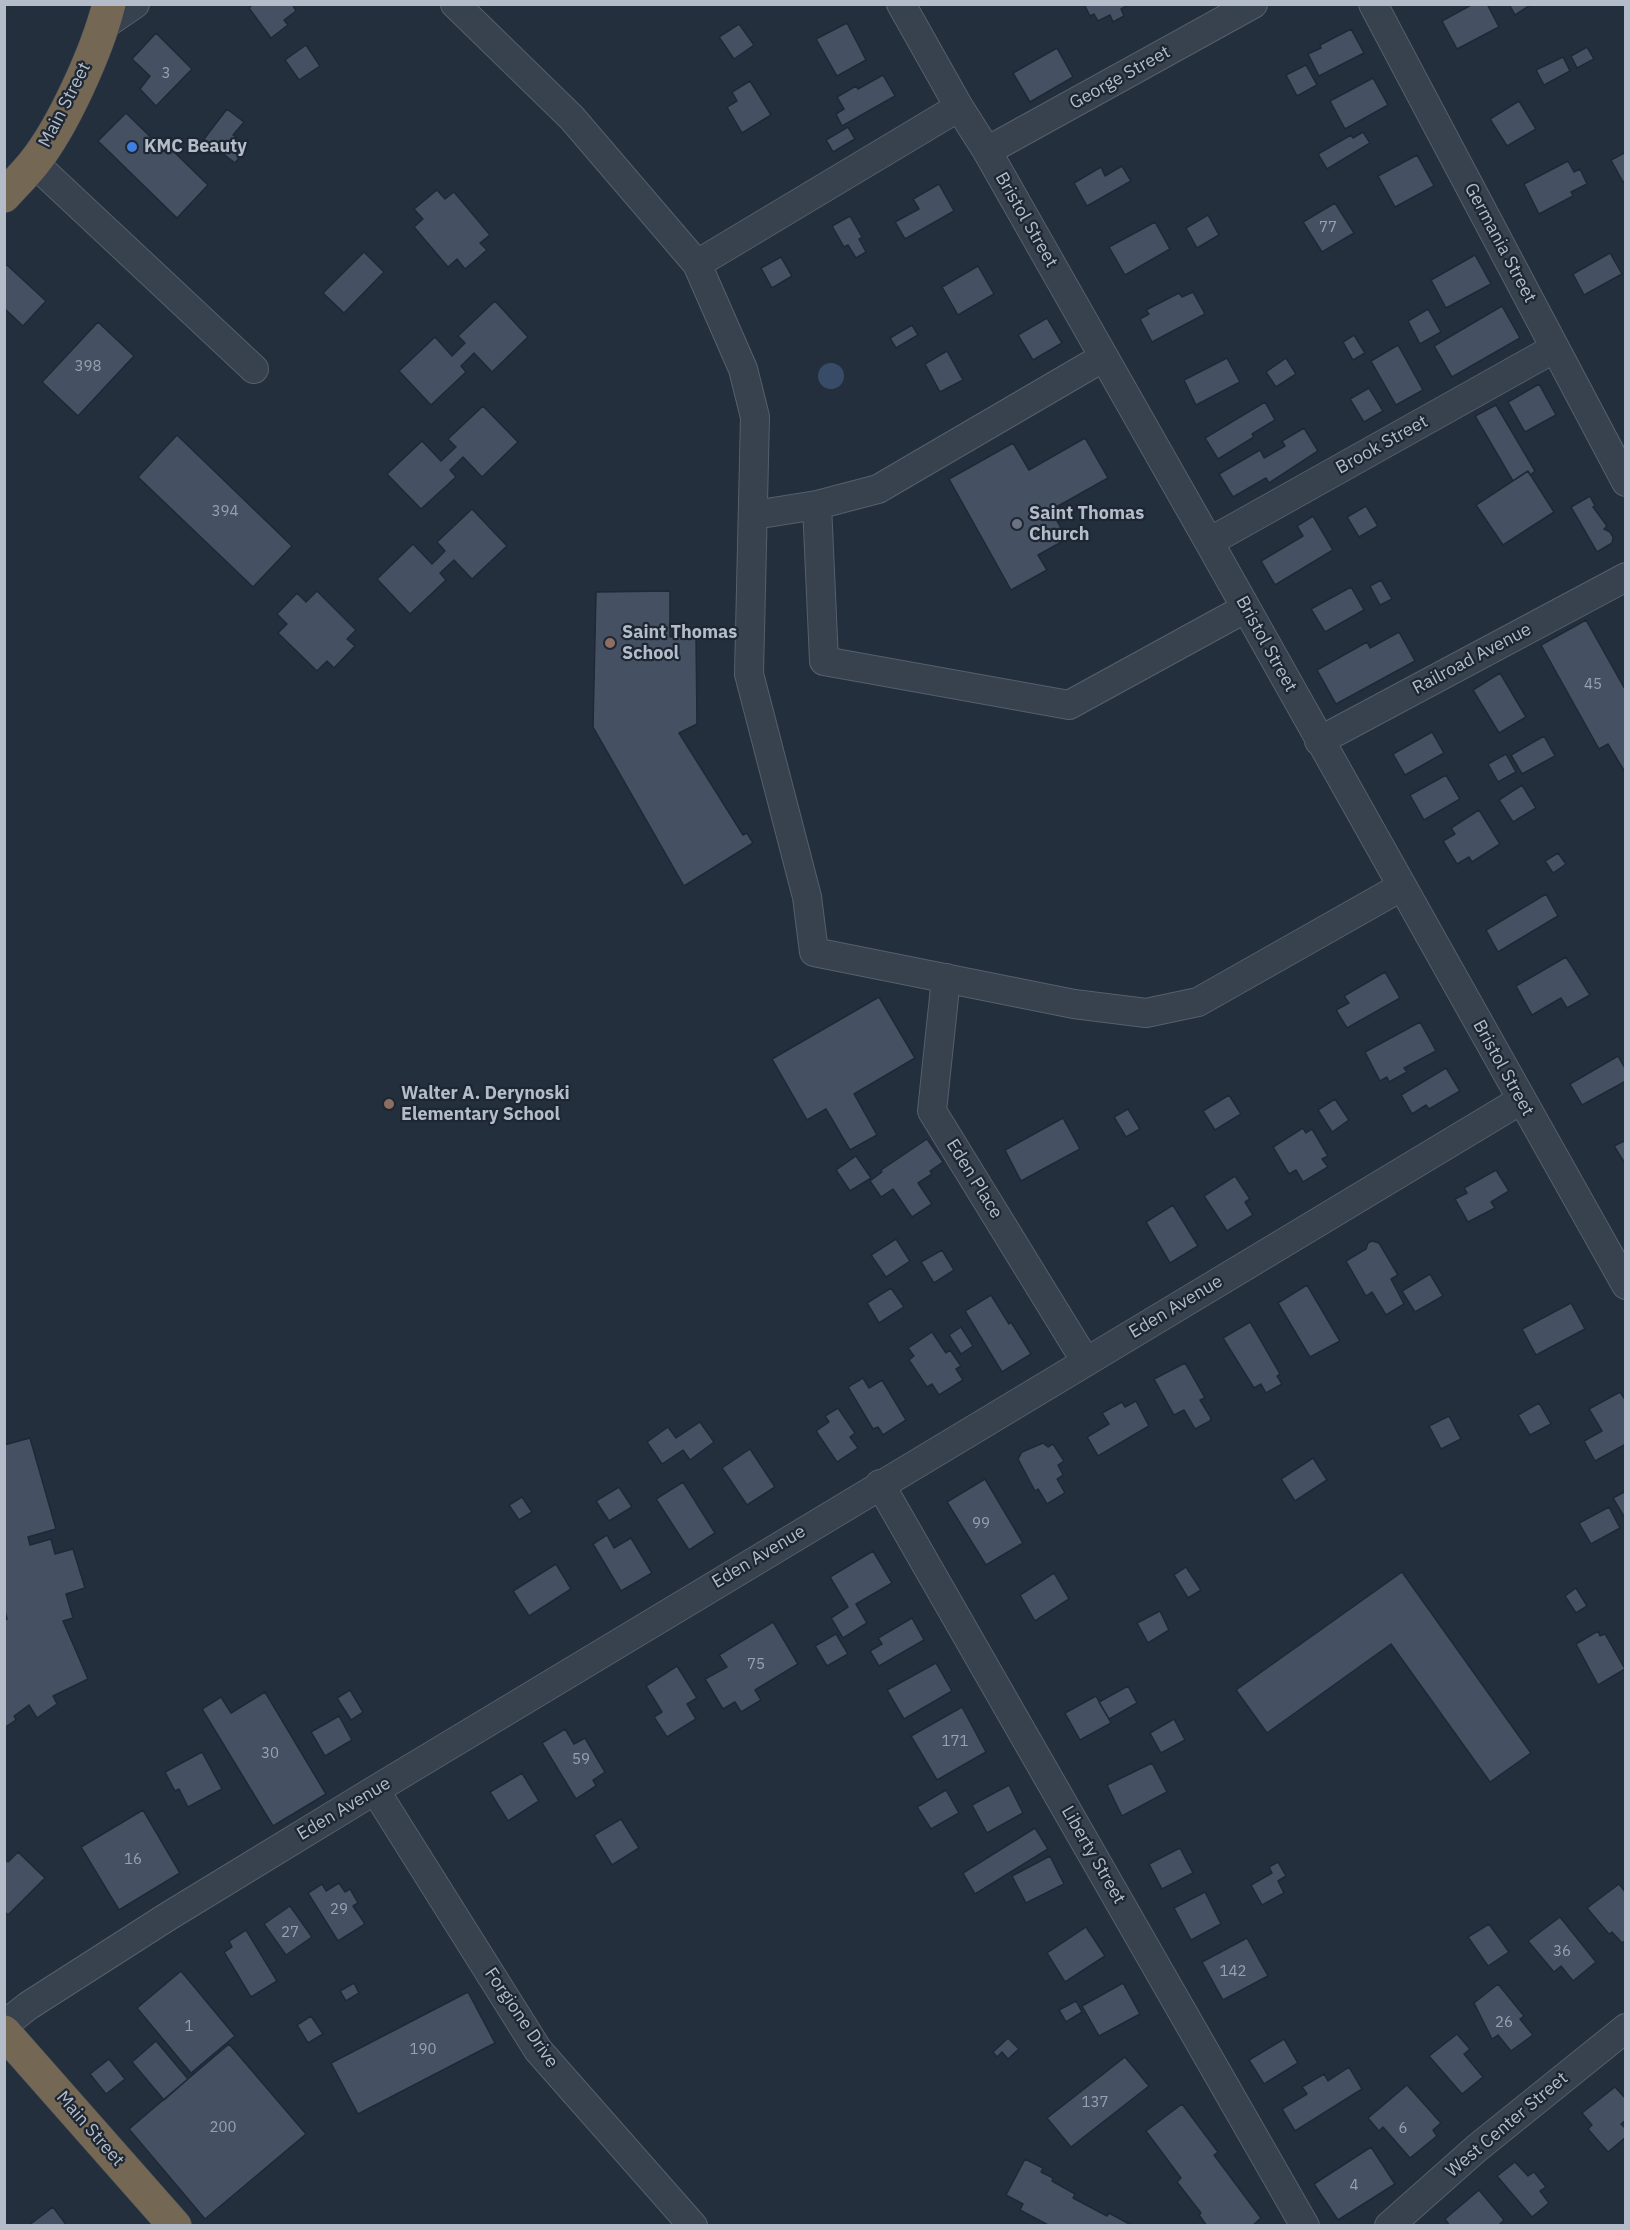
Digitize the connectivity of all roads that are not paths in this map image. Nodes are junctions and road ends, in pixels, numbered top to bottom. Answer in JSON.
{"nodes":[{"id":1,"x":135,"y":4,"type":"edge"},
{"id":2,"x":455,"y":4,"type":"edge"},
{"id":3,"x":901,"y":4,"type":"edge"},
{"id":4,"x":1253,"y":4,"type":"edge"},
{"id":5,"x":1373,"y":4,"type":"edge"},
{"id":6,"x":106,"y":15,"type":"edge"},
{"id":7,"x":959,"y":108,"type":"junction"},
{"id":8,"x":987,"y":151,"type":"junction"},
{"id":9,"x":34,"y":163,"type":"junction"},
{"id":10,"x":4,"y":196,"type":"edge"},
{"id":11,"x":697,"y":264,"type":"junction"},
{"id":12,"x":1555,"y":348,"type":"junction"},
{"id":13,"x":1104,"y":357,"type":"junction"},
{"id":14,"x":254,"y":369,"type":"dead end"},
{"id":15,"x":1626,"y":482,"type":"edge"},
{"id":16,"x":817,"y":505,"type":"junction"},
{"id":17,"x":754,"y":515,"type":"junction"},
{"id":18,"x":1209,"y":542,"type":"junction"},
{"id":19,"x":1626,"y":577,"type":"edge"},
{"id":20,"x":1246,"y":608,"type":"junction"},
{"id":21,"x":1319,"y":741,"type":"junction"},
{"id":22,"x":1401,"y":887,"type":"junction"},
{"id":23,"x":946,"y":978,"type":"junction"},
{"id":24,"x":1521,"y":1100,"type":"junction"},
{"id":25,"x":1626,"y":1285,"type":"edge"},
{"id":26,"x":1086,"y":1362,"type":"junction"},
{"id":27,"x":880,"y":1484,"type":"junction"},
{"id":28,"x":375,"y":1790,"type":"junction"},
{"id":29,"x":4,"y":2025,"type":"edge"},
{"id":30,"x":4,"y":2032,"type":"edge"},
{"id":31,"x":1622,"y":2036,"type":"edge"},
{"id":32,"x":175,"y":2226,"type":"edge"},
{"id":33,"x":693,"y":2226,"type":"edge"},
{"id":34,"x":1305,"y":2226,"type":"edge"},
{"id":35,"x":1389,"y":2226,"type":"edge"}],
"edges":[{"from":1,"to":6,"type":"street"},
{"from":2,"to":11,"type":"street"},
{"from":3,"to":7,"type":"street","name":"Bristol Street"},
{"from":4,"to":8,"type":"street","name":"George Street"},
{"from":5,"to":12,"type":"street","name":"Germania Street"},
{"from":6,"to":9,"type":"highway","name":"Main Street"},
{"from":7,"to":8,"type":"street","name":"Bristol Street"},
{"from":7,"to":11,"type":"street"},
{"from":8,"to":13,"type":"street","name":"Bristol Street"},
{"from":9,"to":10,"type":"highway","name":"Main Street"},
{"from":9,"to":14,"type":"street"},
{"from":11,"to":17,"type":"street"},
{"from":12,"to":15,"type":"street","name":"Germania Street"},
{"from":12,"to":18,"type":"street","name":"Brook Street"},
{"from":13,"to":16,"type":"street"},
{"from":13,"to":18,"type":"street","name":"Bristol Street"},
{"from":16,"to":17,"type":"street"},
{"from":16,"to":20,"type":"street"},
{"from":17,"to":23,"type":"street"},
{"from":18,"to":20,"type":"street","name":"Bristol Street"},
{"from":19,"to":21,"type":"street","name":"Railroad Avenue"},
{"from":20,"to":21,"type":"street","name":"Bristol Street"},
{"from":21,"to":22,"type":"street","name":"Bristol Street"},
{"from":22,"to":23,"type":"street"},
{"from":22,"to":24,"type":"street","name":"Bristol Street"},
{"from":23,"to":26,"type":"street","name":"Eden Place"},
{"from":24,"to":25,"type":"street","name":"Bristol Street"},
{"from":24,"to":26,"type":"street","name":"Eden Avenue"},
{"from":26,"to":27,"type":"street","name":"Eden Avenue"},
{"from":27,"to":28,"type":"street","name":"Eden Avenue"},
{"from":27,"to":34,"type":"street","name":"Liberty Street"},
{"from":28,"to":29,"type":"street","name":"Eden Avenue"},
{"from":28,"to":33,"type":"street","name":"Forgione Drive"},
{"from":30,"to":32,"type":"highway","name":"Main Street"},
{"from":31,"to":35,"type":"street","name":"West Center Street"}]}
